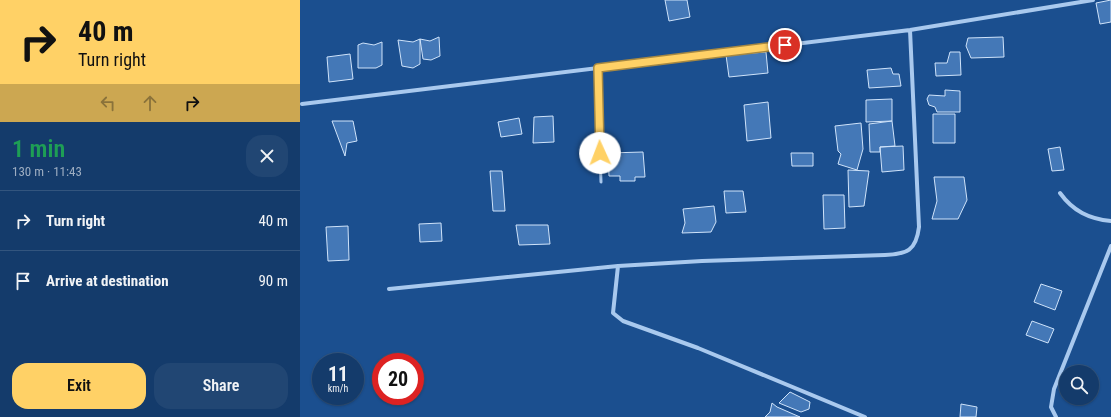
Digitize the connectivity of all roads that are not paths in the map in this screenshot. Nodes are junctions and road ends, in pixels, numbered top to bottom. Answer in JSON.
{"nodes":[{"id":1,"x":1093,"y":0,"type":"edge"},
{"id":2,"x":910,"y":30,"type":"junction"},
{"id":3,"x":598,"y":68,"type":"junction"},
{"id":4,"x":302,"y":104,"type":"dead end"},
{"id":5,"x":601,"y":182,"type":"dead end"},
{"id":6,"x":1060,"y":193,"type":"dead end"},
{"id":7,"x":1111,"y":221,"type":"edge"},
{"id":8,"x":1111,"y":246,"type":"edge"},
{"id":9,"x":618,"y":266,"type":"junction"},
{"id":10,"x":389,"y":289,"type":"dead end"},
{"id":11,"x":865,"y":417,"type":"edge"},
{"id":12,"x":1056,"y":417,"type":"edge"}],
"edges":[{"from":1,"to":2,"type":"street"},
{"from":2,"to":3,"type":"street"},
{"from":2,"to":9,"type":"street"},
{"from":3,"to":4,"type":"street"},
{"from":3,"to":5,"type":"lane"},
{"from":6,"to":7,"type":"street"},
{"from":8,"to":12,"type":"street"},
{"from":9,"to":10,"type":"street"},
{"from":9,"to":11,"type":"street"}]}
